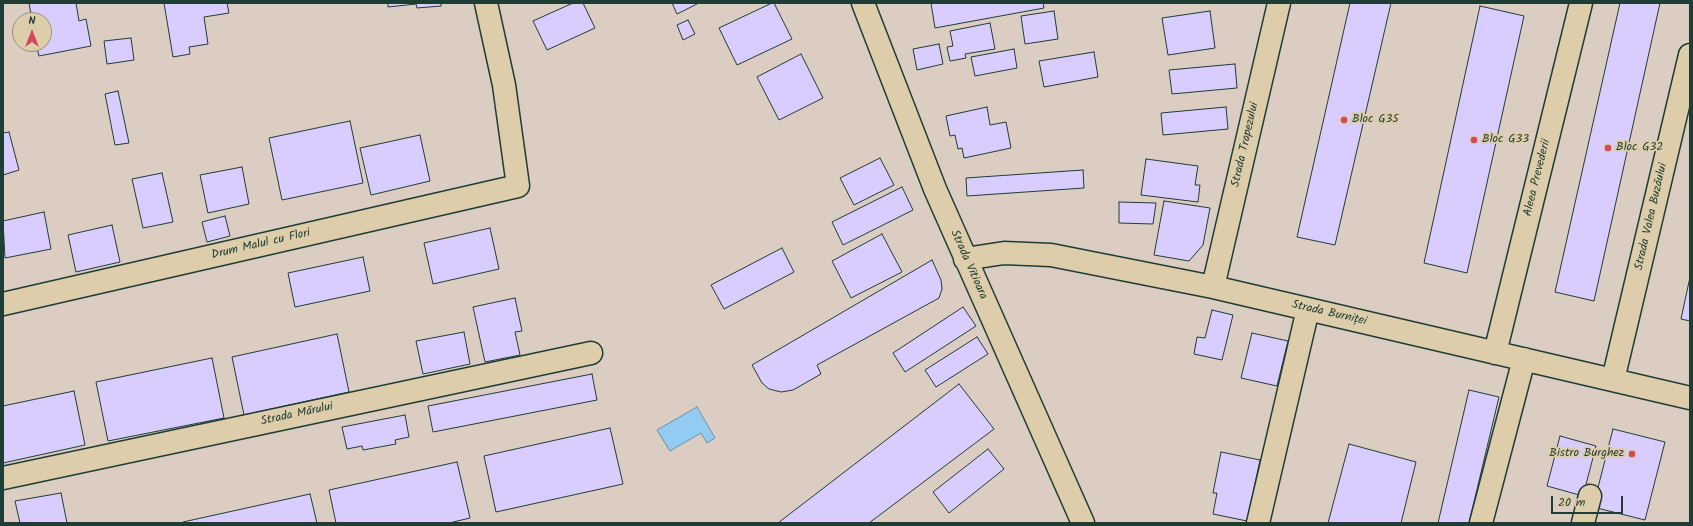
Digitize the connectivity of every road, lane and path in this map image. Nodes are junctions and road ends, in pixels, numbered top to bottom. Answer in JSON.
{"nodes":[{"id":1,"x":486,"y":3,"type":"edge"},
{"id":2,"x":863,"y":3,"type":"edge"},
{"id":3,"x":1279,"y":3,"type":"edge"},
{"id":4,"x":1581,"y":3,"type":"edge"},
{"id":5,"x":1690,"y":55,"type":"edge"},
{"id":6,"x":965,"y":259,"type":"junction"},
{"id":7,"x":1213,"y":287,"type":"junction"},
{"id":8,"x":3,"y":304,"type":"edge"},
{"id":9,"x":1308,"y":309,"type":"junction"},
{"id":10,"x":591,"y":353,"type":"dead end"},
{"id":11,"x":1495,"y":353,"type":"junction"},
{"id":12,"x":1524,"y":359,"type":"junction"},
{"id":13,"x":1613,"y":380,"type":"junction"},
{"id":14,"x":1690,"y":398,"type":"edge"},
{"id":15,"x":3,"y":478,"type":"edge"},
{"id":16,"x":1590,"y":496,"type":"dead end"},
{"id":17,"x":1083,"y":523,"type":"edge"},
{"id":18,"x":1258,"y":523,"type":"edge"},
{"id":19,"x":1481,"y":523,"type":"edge"},
{"id":20,"x":1583,"y":523,"type":"edge"}],
"edges":[{"from":1,"to":8,"type":"street","name":"Drum Malul cu Flori"},
{"from":2,"to":6,"type":"street","name":"Strada Vitioara"},
{"from":3,"to":7,"type":"street","name":"Strada Trapezului"},
{"from":4,"to":11,"type":"street","name":"Aleea Prevederii"},
{"from":5,"to":13,"type":"street","name":"Strada Valea Buzăului"},
{"from":6,"to":7,"type":"street","name":"Strada Burniței"},
{"from":6,"to":17,"type":"street","name":"Strada Vitioara"},
{"from":7,"to":9,"type":"street","name":"Strada Burniței"},
{"from":9,"to":11,"type":"street","name":"Strada Burniței"},
{"from":9,"to":18,"type":"street"},
{"from":10,"to":15,"type":"street","name":"Strada Mărului"},
{"from":11,"to":12,"type":"street","name":"Strada Burniței"},
{"from":12,"to":13,"type":"street","name":"Strada Burniței"},
{"from":12,"to":19,"type":"street"},
{"from":13,"to":14,"type":"street","name":"Strada Burniței"},
{"from":16,"to":20,"type":"street"}]}
